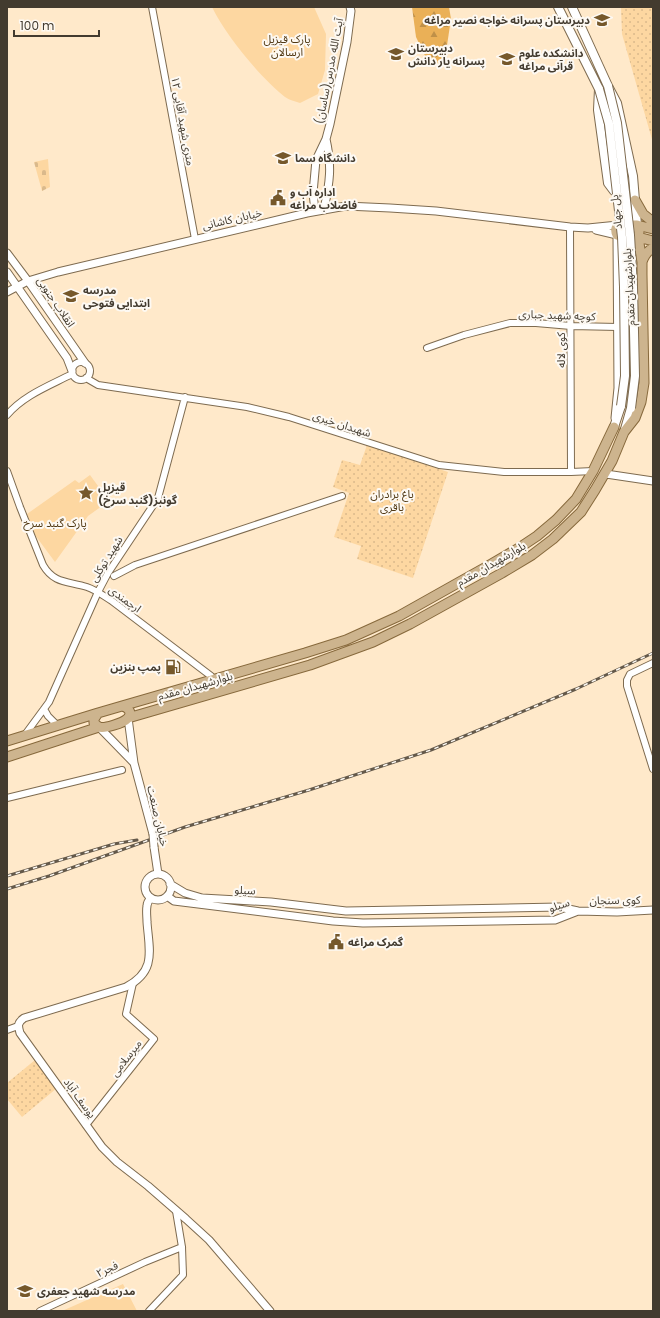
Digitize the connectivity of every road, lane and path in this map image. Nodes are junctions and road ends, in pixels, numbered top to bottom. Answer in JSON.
{"nodes":[{"id":1,"x":152,"y":7,"type":"edge"},
{"id":2,"x":350,"y":7,"type":"edge"},
{"id":3,"x":558,"y":7,"type":"edge"},
{"id":4,"x":572,"y":7,"type":"edge"},
{"id":5,"x":608,"y":86,"type":"junction"},
{"id":6,"x":599,"y":89,"type":"junction"},
{"id":7,"x":326,"y":139,"type":"junction"},
{"id":8,"x":633,"y":176,"type":"junction"},
{"id":9,"x":635,"y":200,"type":"junction"},
{"id":10,"x":324,"y":210,"type":"junction"},
{"id":11,"x":315,"y":211,"type":"junction"},
{"id":12,"x":653,"y":222,"type":"edge"},
{"id":13,"x":618,"y":225,"type":"junction"},
{"id":14,"x":637,"y":225,"type":"junction"},
{"id":15,"x":570,"y":227,"type":"junction"},
{"id":16,"x":588,"y":228,"type":"junction"},
{"id":17,"x":653,"y":228,"type":"edge"},
{"id":18,"x":617,"y":235,"type":"junction"},
{"id":19,"x":638,"y":237,"type":"junction"},
{"id":20,"x":195,"y":239,"type":"junction"},
{"id":21,"x":653,"y":241,"type":"edge"},
{"id":22,"x":653,"y":248,"type":"edge"},
{"id":23,"x":7,"y":253,"type":"edge"},
{"id":24,"x":642,"y":262,"type":"junction"},
{"id":25,"x":7,"y":272,"type":"edge"},
{"id":26,"x":28,"y":281,"type":"junction"},
{"id":27,"x":18,"y":287,"type":"junction"},
{"id":28,"x":621,"y":290,"type":"junction"},
{"id":29,"x":7,"y":292,"type":"edge"},
{"id":30,"x":643,"y":292,"type":"junction"},
{"id":31,"x":571,"y":326,"type":"junction"},
{"id":32,"x":618,"y":327,"type":"junction"},
{"id":33,"x":427,"y":348,"type":"dead end"},
{"id":34,"x":85,"y":364,"type":"junction"},
{"id":35,"x":72,"y":372,"type":"junction"},
{"id":36,"x":86,"y":378,"type":"junction"},
{"id":37,"x":185,"y":397,"type":"junction"},
{"id":38,"x":7,"y":415,"type":"edge"},
{"id":39,"x":614,"y":426,"type":"junction"},
{"id":40,"x":624,"y":432,"type":"junction"},
{"id":41,"x":7,"y":471,"type":"edge"},
{"id":42,"x":593,"y":471,"type":"junction"},
{"id":43,"x":571,"y":472,"type":"junction"},
{"id":44,"x":606,"y":474,"type":"junction"},
{"id":45,"x":653,"y":481,"type":"edge"},
{"id":46,"x":342,"y":496,"type":"dead end"},
{"id":47,"x":114,"y":576,"type":"dead end"},
{"id":48,"x":98,"y":592,"type":"junction"},
{"id":49,"x":653,"y":663,"type":"edge"},
{"id":50,"x":212,"y":680,"type":"junction"},
{"id":51,"x":122,"y":706,"type":"junction"},
{"id":52,"x":44,"y":710,"type":"junction"},
{"id":53,"x":98,"y":713,"type":"junction"},
{"id":54,"x":128,"y":718,"type":"junction"},
{"id":55,"x":58,"y":726,"type":"junction"},
{"id":56,"x":99,"y":727,"type":"junction"},
{"id":57,"x":24,"y":736,"type":"junction"},
{"id":58,"x":7,"y":741,"type":"edge"},
{"id":59,"x":7,"y":756,"type":"edge"},
{"id":60,"x":134,"y":763,"type":"junction"},
{"id":61,"x":653,"y":769,"type":"edge"},
{"id":62,"x":122,"y":770,"type":"dead end"},
{"id":63,"x":7,"y":798,"type":"edge"},
{"id":64,"x":158,"y":874,"type":"junction"},
{"id":65,"x":170,"y":884,"type":"junction"},
{"id":66,"x":167,"y":896,"type":"junction"},
{"id":67,"x":151,"y":898,"type":"junction"},
{"id":68,"x":223,"y":904,"type":"junction"},
{"id":69,"x":337,"y":910,"type":"junction"},
{"id":70,"x":653,"y":910,"type":"edge"},
{"id":71,"x":578,"y":911,"type":"junction"},
{"id":72,"x":333,"y":921,"type":"junction"},
{"id":73,"x":133,"y":983,"type":"junction"},
{"id":74,"x":18,"y":1026,"type":"junction"},
{"id":75,"x":7,"y":1030,"type":"edge"},
{"id":76,"x":86,"y":1125,"type":"junction"},
{"id":77,"x":176,"y":1211,"type":"junction"},
{"id":78,"x":182,"y":1247,"type":"junction"},
{"id":79,"x":51,"y":1309,"type":"edge"},
{"id":80,"x":40,"y":1311,"type":"edge"},
{"id":81,"x":149,"y":1311,"type":"edge"},
{"id":82,"x":270,"y":1311,"type":"edge"}],
"edges":[{"from":1,"to":20,"type":"street","name":"۱۲ متری شهید آقایی"},
{"from":2,"to":7,"type":"street","name":"آیت الله مدرس(ساسان)"},
{"from":3,"to":6,"type":"main road","name":"پل جهاد"},
{"from":4,"to":5,"type":"main road"},
{"from":5,"to":8,"type":"main road"},
{"from":5,"to":40,"type":"main road","name":"پل جهاد","bridge":true},
{"from":6,"to":8,"type":"main road"},
{"from":6,"to":28,"type":"main road","name":"پل جهاد","bridge":true},
{"from":7,"to":10,"type":"street","name":"آیت الله مدرس(ساسان)"},
{"from":7,"to":11,"type":"street","name":"آیت الله مدرس(ساسان)"},
{"from":8,"to":9,"type":"main road"},
{"from":9,"to":12,"type":"main road"},
{"from":9,"to":14,"type":"main road"},
{"from":10,"to":11,"type":"street","name":"خیابان کاشانی"},
{"from":10,"to":15,"type":"street","name":"خیابان کاشانی"},
{"from":11,"to":20,"type":"street","name":"خیابان کاشانی"},
{"from":13,"to":14,"type":"main road"},
{"from":13,"to":16,"type":"street","name":"خیابان کاشانی"},
{"from":13,"to":18,"type":"main road"},
{"from":14,"to":17,"type":"main road"},
{"from":14,"to":19,"type":"main road","name":"بلوارشهیدان مقدم"},
{"from":15,"to":16,"type":"street","name":"خیابان کاشانی"},
{"from":15,"to":31,"type":"street","name":"کوی لاله"},
{"from":16,"to":18,"type":"street","name":"خیابان کاشانی"},
{"from":18,"to":19,"type":"main road"},
{"from":18,"to":28,"type":"street"},
{"from":19,"to":21,"type":"main road"},
{"from":19,"to":24,"type":"main road","name":"بلوارشهیدان مقدم"},
{"from":20,"to":26,"type":"street","name":"خیابان کاشانی"},
{"from":22,"to":24,"type":"main road"},
{"from":23,"to":26,"type":"street","name":"انقلاب جنوبی"},
{"from":24,"to":30,"type":"main road","name":"بلوارشهیدان مقدم"},
{"from":25,"to":27,"type":"street","name":"انقلاب جنوبی"},
{"from":26,"to":27,"type":"street","name":"خیابان کاشانی"},
{"from":26,"to":34,"type":"street","name":"انقلاب جنوبی"},
{"from":27,"to":29,"type":"street"},
{"from":27,"to":35,"type":"street","name":"انقلاب جنوبی"},
{"from":28,"to":30,"type":"main road"},
{"from":28,"to":32,"type":"street"},
{"from":28,"to":39,"type":"main road","name":"پل جهاد","bridge":true},
{"from":30,"to":40,"type":"main road","name":"بلوارشهیدان مقدم"},
{"from":31,"to":32,"type":"street","name":"کوچه شهید جباری"},
{"from":31,"to":33,"type":"street","name":"کوچه شهید جباری"},
{"from":31,"to":43,"type":"street","name":"کوی لاله"},
{"from":32,"to":39,"type":"street"},
{"from":34,"to":35,"type":"street"},
{"from":34,"to":36,"type":"street"},
{"from":35,"to":36,"type":"street"},
{"from":35,"to":38,"type":"street"},
{"from":36,"to":37,"type":"street","name":"شهیدان خیری"},
{"from":37,"to":43,"type":"street","name":"شهیدان خیری"},
{"from":37,"to":48,"type":"street","name":"شهید توکلی"},
{"from":39,"to":42,"type":"main road","name":"بلوارشهیدان مقدم"},
{"from":40,"to":44,"type":"main road","name":"بلوارشهیدان مقدم"},
{"from":41,"to":48,"type":"street","name":"ارجمندی"},
{"from":42,"to":43,"type":"street","name":"شهیدان خیری"},
{"from":42,"to":50,"type":"main road","name":"بلوارشهیدان مقدم"},
{"from":44,"to":45,"type":"street"},
{"from":44,"to":54,"type":"main road","name":"بلوارشهیدان مقدم"},
{"from":46,"to":47,"type":"street"},
{"from":48,"to":50,"type":"street","name":"ارجمندی"},
{"from":48,"to":52,"type":"street","name":"شهید توکلی"},
{"from":49,"to":61,"type":"street"},
{"from":50,"to":51,"type":"main road","name":"بلوارشهیدان مقدم"},
{"from":51,"to":53,"type":"main road","name":"بلوارشهیدان مقدم"},
{"from":51,"to":54,"type":"main road"},
{"from":52,"to":55,"type":"street"},
{"from":52,"to":57,"type":"street","name":"شهید توکلی"},
{"from":53,"to":55,"type":"main road","name":"بلوارشهیدان مقدم"},
{"from":53,"to":56,"type":"main road"},
{"from":54,"to":56,"type":"main road","name":"بلوارشهیدان مقدم"},
{"from":54,"to":60,"type":"street","name":"خیابان صنعت"},
{"from":55,"to":57,"type":"main road","name":"بلوارشهیدان مقدم"},
{"from":56,"to":59,"type":"main road","name":"بلوارشهیدان مقدم"},
{"from":56,"to":60,"type":"street","name":"خیابان صنعت"},
{"from":57,"to":58,"type":"main road","name":"بلوارشهیدان مقدم"},
{"from":60,"to":64,"type":"street","name":"خیابان صنعت","bridge":true},
{"from":62,"to":63,"type":"street"},
{"from":64,"to":65,"type":"street"},
{"from":64,"to":67,"type":"street"},
{"from":65,"to":66,"type":"street"},
{"from":65,"to":68,"type":"street","name":"سیلو"},
{"from":66,"to":67,"type":"street"},
{"from":66,"to":68,"type":"street","name":"سیلو"},
{"from":67,"to":73,"type":"street"},
{"from":68,"to":69,"type":"street","name":"سیلو"},
{"from":68,"to":72,"type":"street","name":"سیلو"},
{"from":69,"to":71,"type":"street","name":"سیلو"},
{"from":69,"to":72,"type":"street"},
{"from":70,"to":71,"type":"street","name":"کوی سنجان"},
{"from":71,"to":72,"type":"street","name":"سیلو"},
{"from":73,"to":74,"type":"street"},
{"from":73,"to":76,"type":"street","name":"میرسلامی"},
{"from":74,"to":75,"type":"street"},
{"from":74,"to":76,"type":"street","name":"یوسف آباد"},
{"from":76,"to":77,"type":"street","name":"یوسف آباد"},
{"from":77,"to":78,"type":"street"},
{"from":77,"to":82,"type":"street","name":"یوسف آباد"},
{"from":78,"to":79,"type":"street","name":"فجر۲"},
{"from":78,"to":81,"type":"street"},
{"from":79,"to":80,"type":"street","name":"فجر۲"}]}
